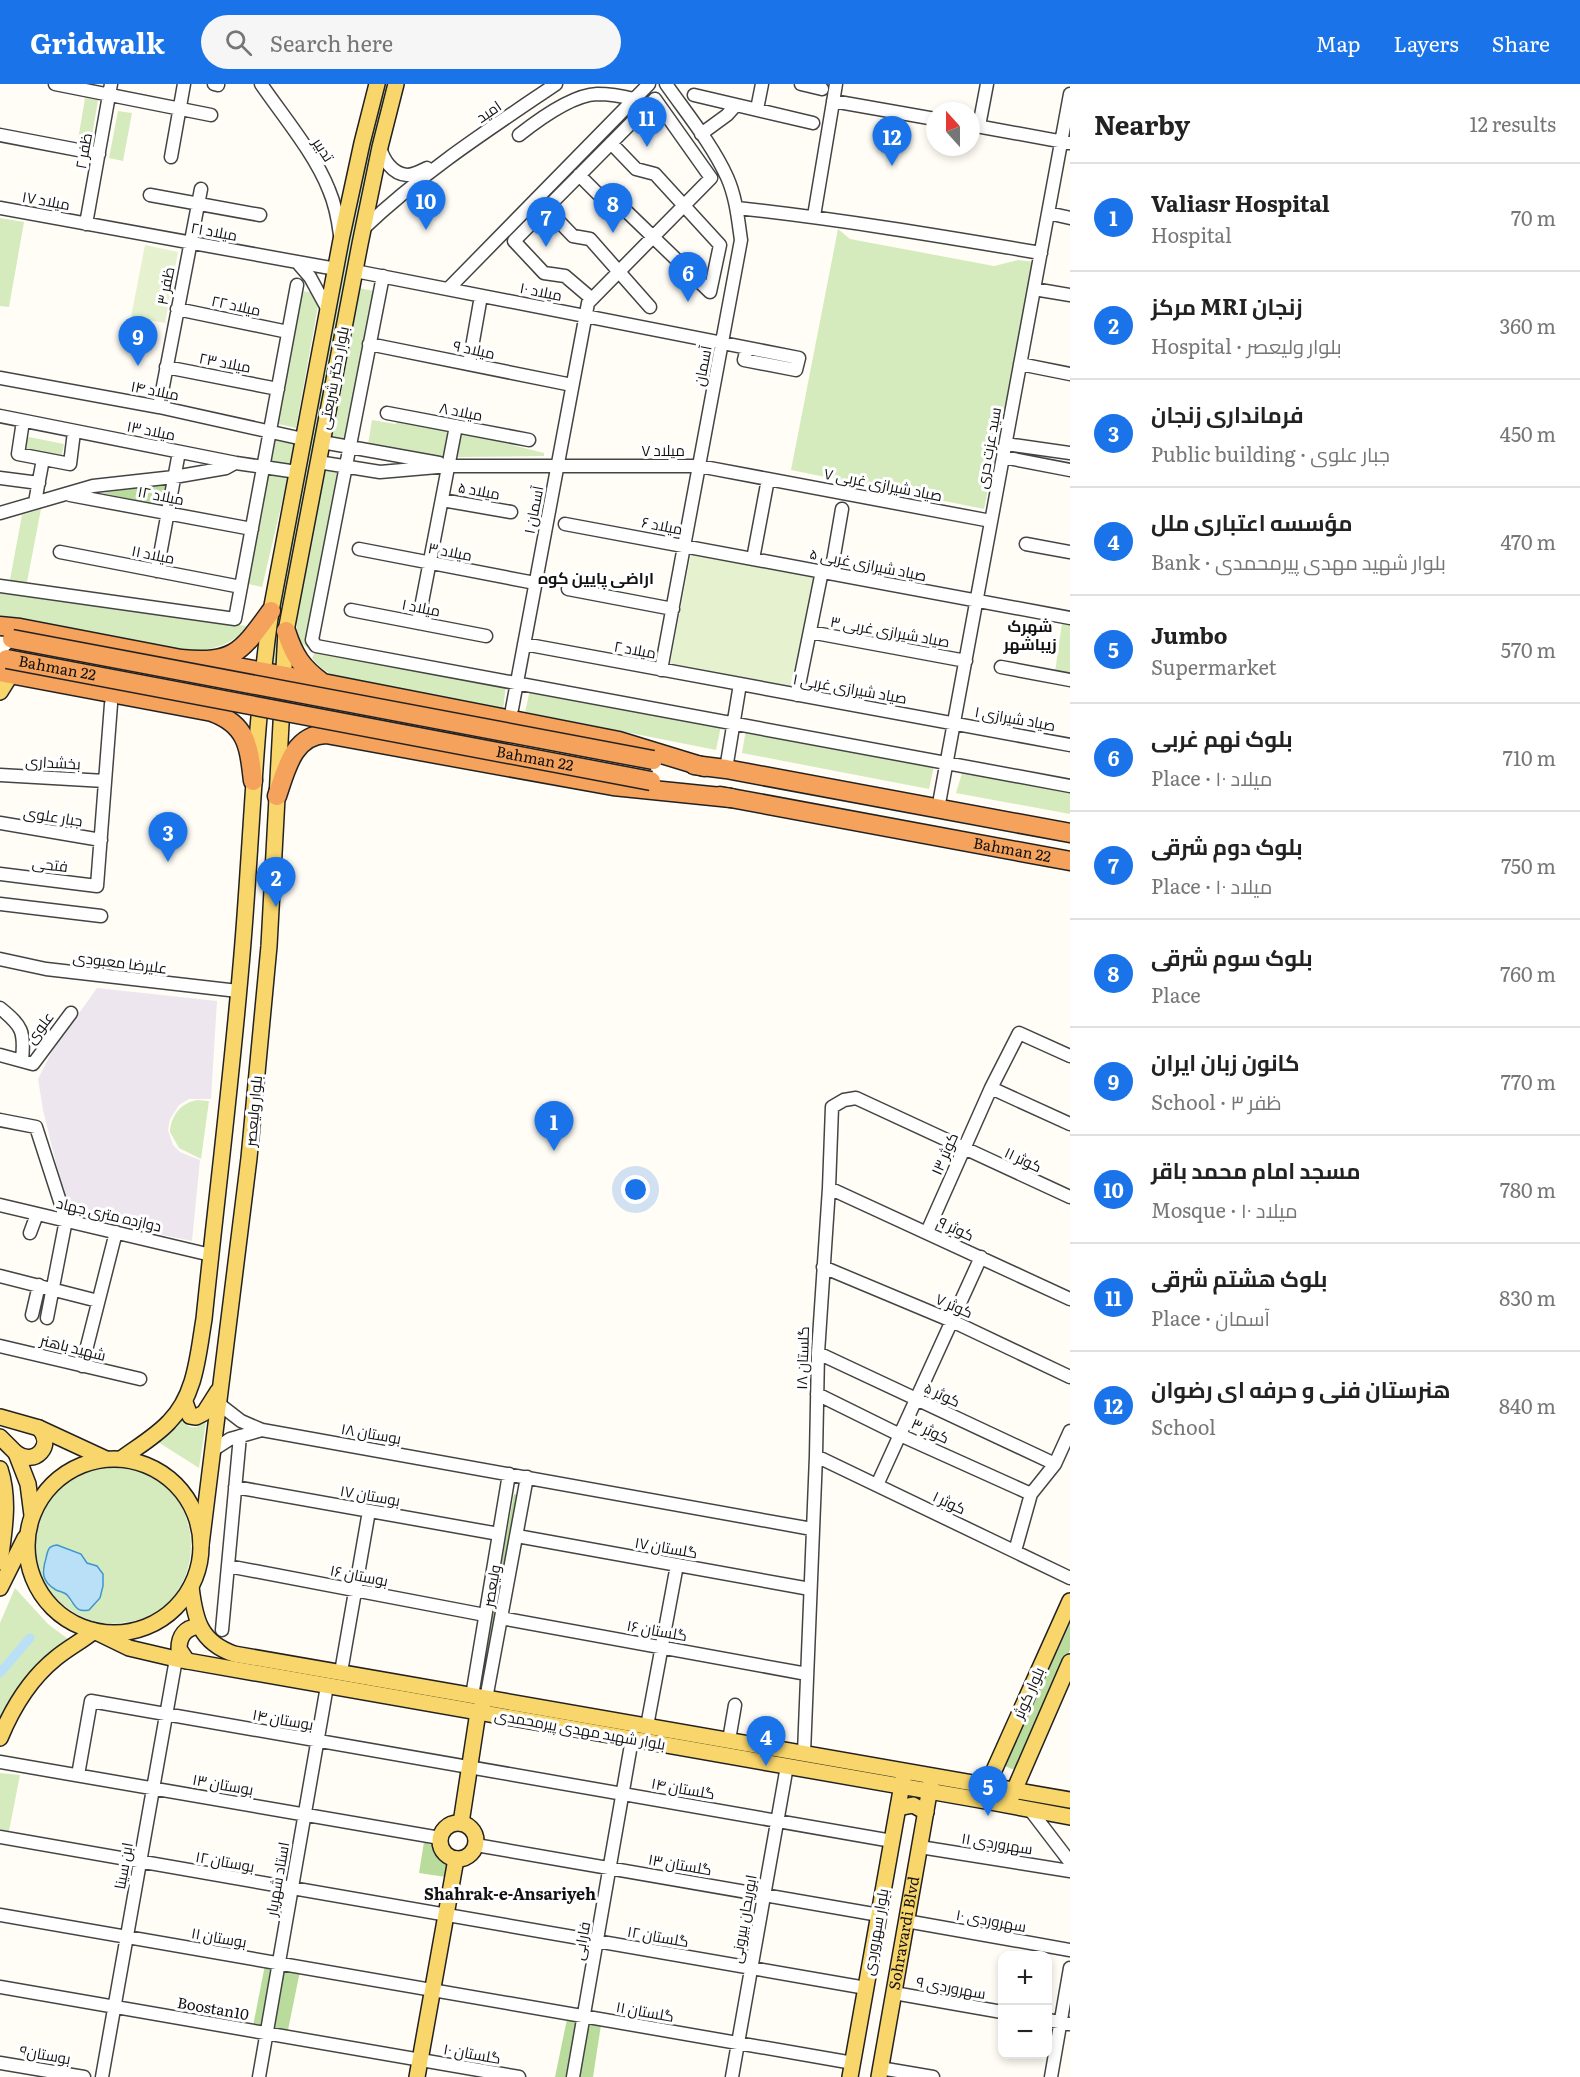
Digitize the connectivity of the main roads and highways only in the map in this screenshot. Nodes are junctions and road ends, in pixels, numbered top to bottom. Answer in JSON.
{"nodes":[{"id":1,"x":377,"y":84,"type":"edge"},
{"id":2,"x":396,"y":84,"type":"edge"},
{"id":3,"x":270,"y":611,"type":"junction"},
{"id":4,"x":286,"y":631,"type":"junction"},
{"id":5,"x":4,"y":634,"type":"edge"},
{"id":6,"x":181,"y":659,"type":"junction"},
{"id":7,"x":206,"y":661,"type":"junction"},
{"id":8,"x":4,"y":666,"type":"edge"},
{"id":9,"x":262,"y":671,"type":"junction"},
{"id":10,"x":284,"y":675,"type":"junction"},
{"id":11,"x":324,"y":683,"type":"junction"},
{"id":12,"x":0,"y":692,"type":"edge"},
{"id":13,"x":361,"y":692,"type":"junction"},
{"id":14,"x":173,"y":705,"type":"junction"},
{"id":15,"x":354,"y":740,"type":"junction"},
{"id":16,"x":704,"y":767,"type":"junction"},
{"id":17,"x":253,"y":781,"type":"junction"},
{"id":18,"x":277,"y":796,"type":"junction"},
{"id":19,"x":731,"y":798,"type":"junction"},
{"id":20,"x":1070,"y":833,"type":"edge"},
{"id":21,"x":1070,"y":861,"type":"edge"},
{"id":22,"x":243,"y":943,"type":"junction"},
{"id":23,"x":268,"y":946,"type":"junction"},
{"id":24,"x":222,"y":1385,"type":"junction"},
{"id":25,"x":184,"y":1402,"type":"junction"},
{"id":26,"x":0,"y":1417,"type":"edge"},
{"id":27,"x":39,"y":1428,"type":"junction"},
{"id":28,"x":0,"y":1437,"type":"edge"},
{"id":29,"x":16,"y":1453,"type":"junction"},
{"id":30,"x":114,"y":1459,"type":"junction"},
{"id":31,"x":0,"y":1469,"type":"edge"},
{"id":32,"x":32,"y":1515,"type":"junction"},
{"id":33,"x":27,"y":1535,"type":"junction"},
{"id":34,"x":201,"y":1545,"type":"junction"},
{"id":35,"x":0,"y":1562,"type":"edge"},
{"id":36,"x":191,"y":1587,"type":"junction"},
{"id":37,"x":0,"y":1588,"type":"edge"},
{"id":38,"x":1070,"y":1601,"type":"edge"},
{"id":39,"x":199,"y":1626,"type":"junction"},
{"id":40,"x":94,"y":1631,"type":"junction"},
{"id":41,"x":182,"y":1660,"type":"junction"},
{"id":42,"x":1070,"y":1662,"type":"edge"},
{"id":43,"x":1066,"y":1682,"type":"edge"},
{"id":44,"x":479,"y":1702,"type":"junction"},
{"id":45,"x":0,"y":1738,"type":"edge"},
{"id":46,"x":997,"y":1763,"type":"junction"},
{"id":47,"x":1022,"y":1770,"type":"junction"},
{"id":48,"x":904,"y":1771,"type":"junction"},
{"id":49,"x":932,"y":1776,"type":"junction"},
{"id":50,"x":901,"y":1786,"type":"junction"},
{"id":51,"x":987,"y":1786,"type":"junction"},
{"id":52,"x":930,"y":1791,"type":"junction"},
{"id":53,"x":1011,"y":1798,"type":"junction"},
{"id":54,"x":1070,"y":1800,"type":"edge"},
{"id":55,"x":898,"y":1808,"type":"junction"},
{"id":56,"x":926,"y":1812,"type":"junction"},
{"id":57,"x":1070,"y":1817,"type":"edge"},
{"id":58,"x":461,"y":1823,"type":"junction"},
{"id":59,"x":456,"y":1859,"type":"junction"},
{"id":60,"x":852,"y":2070,"type":"edge"},
{"id":61,"x":879,"y":2072,"type":"edge"},
{"id":62,"x":417,"y":2077,"type":"edge"}],
"edges":[{"from":1,"to":3,"type":"main road","name":"بلوار دکتر شریعتی"},
{"from":2,"to":4,"type":"main road","name":"بلوار دکتر شریعتی"},
{"from":3,"to":7,"type":"highway"},
{"from":3,"to":9,"type":"main road","name":"بلوار دکتر شریعتی"},
{"from":4,"to":10,"type":"main road","name":"بلوار دکتر شریعتی"},
{"from":4,"to":11,"type":"highway"},
{"from":5,"to":6,"type":"highway"},
{"from":5,"to":16,"type":"highway","name":"Bahman 22","bridge":true},
{"from":6,"to":7,"type":"highway"},
{"from":6,"to":14,"type":"highway"},
{"from":7,"to":9,"type":"highway"},
{"from":8,"to":12,"type":"main road"},
{"from":8,"to":14,"type":"highway"},
{"from":8,"to":19,"type":"highway","name":"Bahman 22","bridge":true},
{"from":9,"to":10,"type":"highway"},
{"from":9,"to":17,"type":"main road","name":"بلوار ولیعصر"},
{"from":10,"to":11,"type":"highway"},
{"from":10,"to":18,"type":"main road","name":"بلوار ولیعصر"},
{"from":11,"to":13,"type":"highway"},
{"from":13,"to":15,"type":"highway"},
{"from":13,"to":16,"type":"highway"},
{"from":14,"to":17,"type":"highway"},
{"from":15,"to":18,"type":"highway"},
{"from":15,"to":19,"type":"highway"},
{"from":16,"to":20,"type":"highway","name":"Bahman 22"},
{"from":17,"to":22,"type":"main road","name":"بلوار ولیعصر"},
{"from":18,"to":23,"type":"main road","name":"بلوار ولیعصر"},
{"from":19,"to":21,"type":"highway","name":"Bahman 22"},
{"from":22,"to":23,"type":"main road"},
{"from":22,"to":25,"type":"main road","name":"بلوار ولیعصر"},
{"from":23,"to":24,"type":"main road","name":"بلوار ولیعصر"},
{"from":24,"to":25,"type":"main road"},
{"from":24,"to":34,"type":"main road","name":"بلوار ولیعصر"},
{"from":25,"to":30,"type":"main road","name":"بلوار ولیعصر"},
{"from":26,"to":27,"type":"main road"},
{"from":27,"to":29,"type":"main road"},
{"from":27,"to":30,"type":"main road"},
{"from":28,"to":29,"type":"main road"},
{"from":29,"to":32,"type":"main road"},
{"from":30,"to":32,"type":"main road"},
{"from":30,"to":34,"type":"main road"},
{"from":31,"to":35,"type":"main road"},
{"from":32,"to":33,"type":"main road"},
{"from":33,"to":37,"type":"main road"},
{"from":33,"to":40,"type":"main road"},
{"from":34,"to":36,"type":"main road"},
{"from":36,"to":39,"type":"main road"},
{"from":36,"to":40,"type":"main road"},
{"from":38,"to":46,"type":"main road","name":"بلوار کوثر"},
{"from":39,"to":41,"type":"main road"},
{"from":39,"to":44,"type":"main road","name":"بلوار شهید مهدی پیرمحمدی"},
{"from":40,"to":41,"type":"main road","name":"بلوار شهید مهدی پیرمحمدی"},
{"from":40,"to":45,"type":"main road"},
{"from":41,"to":44,"type":"main road","name":"بلوار شهید مهدی پیرمحمدی"},
{"from":42,"to":43,"type":"main road","name":"بلوار کوثر"},
{"from":43,"to":47,"type":"main road","name":"بلوار کوثر"},
{"from":44,"to":48,"type":"main road","name":"بلوار شهید مهدی پیرمحمدی"},
{"from":44,"to":50,"type":"main road","name":"بلوار شهید مهدی پیرمحمدی"},
{"from":44,"to":58,"type":"main road"},
{"from":46,"to":47,"type":"main road"},
{"from":46,"to":51,"type":"main road","name":"بلوار کوثر"},
{"from":47,"to":53,"type":"main road","name":"بلوار کوثر"},
{"from":48,"to":49,"type":"main road","name":"بلوار شهید مهدی پیرمحمدی"},
{"from":48,"to":50,"type":"main road","name":"بلوار سهروردی"},
{"from":49,"to":51,"type":"main road","name":"بلوار شهید مهدی پیرمحمدی"},
{"from":49,"to":52,"type":"main road","name":"Sohravardi Blvd"},
{"from":50,"to":52,"type":"main road","name":"بلوار شهید مهدی پیرمحمدی"},
{"from":50,"to":55,"type":"main road","name":"بلوار سهروردی"},
{"from":51,"to":53,"type":"main road","name":"بلوار شهید مهدی پیرمحمدی"},
{"from":52,"to":53,"type":"main road","name":"بلوار شهید مهدی پیرمحمدی"},
{"from":52,"to":56,"type":"main road","name":"Sohravardi Blvd"},
{"from":53,"to":54,"type":"main road","name":"بلوار شهید مهدی پیرمحمدی"},
{"from":53,"to":57,"type":"main road","name":"بلوار شهید مهدی پیرمحمدی"},
{"from":55,"to":56,"type":"main road"},
{"from":55,"to":60,"type":"main road","name":"بلوار سهروردی"},
{"from":56,"to":61,"type":"main road","name":"Sohravardi Blvd"},
{"from":58,"to":59,"type":"main road"},
{"from":58,"to":59,"type":"main road"},
{"from":59,"to":62,"type":"main road"}]}
